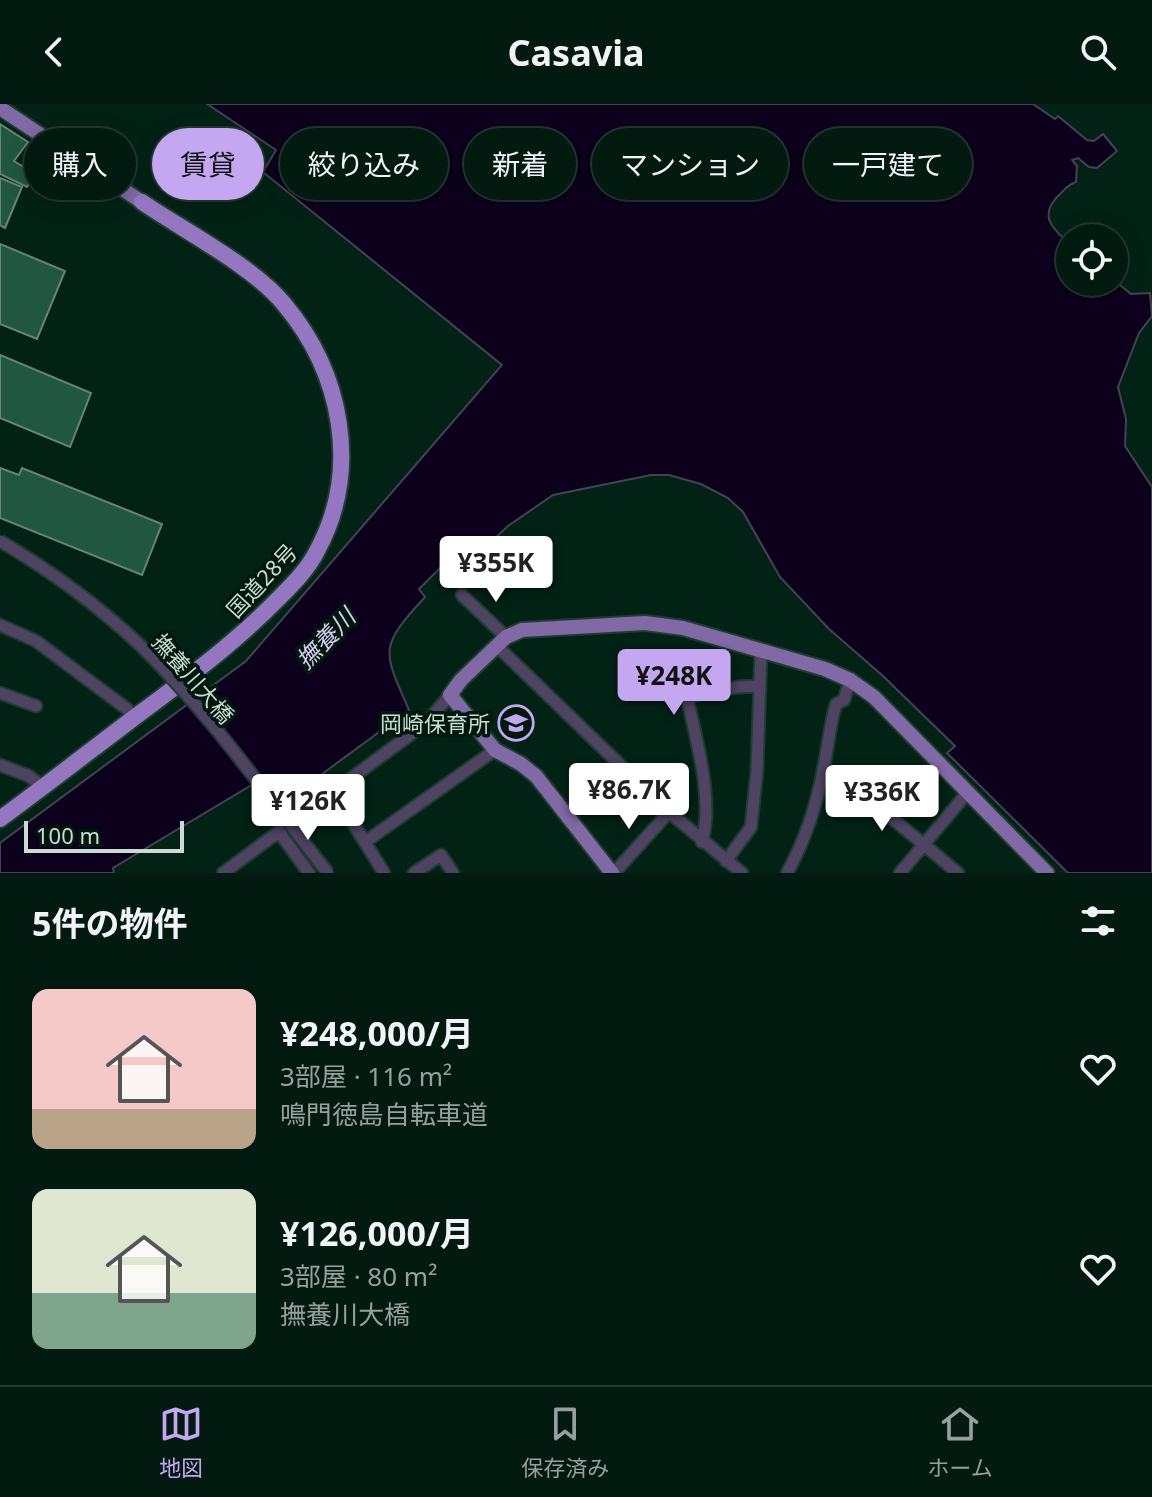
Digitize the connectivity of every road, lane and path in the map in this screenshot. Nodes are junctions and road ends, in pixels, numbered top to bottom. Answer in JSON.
{"nodes":[{"id":1,"x":0,"y":108,"type":"edge"},
{"id":2,"x":142,"y":202,"type":"joint"},
{"id":3,"x":0,"y":541,"type":"edge"},
{"id":4,"x":462,"y":595,"type":"dead end"},
{"id":5,"x":0,"y":625,"type":"edge"},
{"id":6,"x":502,"y":642,"type":"junction"},
{"id":7,"x":761,"y":651,"type":"junction"},
{"id":8,"x":850,"y":680,"type":"junction"},
{"id":9,"x":759,"y":686,"type":"junction"},
{"id":10,"x":0,"y":693,"type":"edge"},
{"id":11,"x":450,"y":695,"type":"junction"},
{"id":12,"x":36,"y":706,"type":"dead end"},
{"id":13,"x":134,"y":718,"type":"junction"},
{"id":14,"x":495,"y":750,"type":"junction"},
{"id":15,"x":0,"y":765,"type":"edge"},
{"id":16,"x":823,"y":769,"type":"junction"},
{"id":17,"x":43,"y":787,"type":"junction"},
{"id":18,"x":333,"y":791,"type":"junction"},
{"id":19,"x":967,"y":793,"type":"junction"},
{"id":20,"x":669,"y":812,"type":"junction"},
{"id":21,"x":0,"y":819,"type":"edge"},
{"id":22,"x":279,"y":832,"type":"junction"},
{"id":23,"x":365,"y":842,"type":"junction"},
{"id":24,"x":702,"y":842,"type":"junction"},
{"id":25,"x":922,"y":843,"type":"junction"},
{"id":26,"x":726,"y":861,"type":"junction"},
{"id":27,"x":223,"y":873,"type":"edge"},
{"id":28,"x":309,"y":873,"type":"edge"},
{"id":29,"x":328,"y":873,"type":"edge"},
{"id":30,"x":384,"y":873,"type":"edge"},
{"id":31,"x":414,"y":873,"type":"edge"},
{"id":32,"x":453,"y":873,"type":"edge"},
{"id":33,"x":613,"y":873,"type":"edge"},
{"id":34,"x":742,"y":873,"type":"edge"},
{"id":35,"x":787,"y":873,"type":"edge"},
{"id":36,"x":900,"y":873,"type":"edge"},
{"id":37,"x":958,"y":873,"type":"edge"},
{"id":38,"x":1047,"y":873,"type":"edge"}],
"edges":[{"from":1,"to":2,"type":"main road"},
{"from":2,"to":13,"type":"highway","name":"国道28号"},
{"from":3,"to":29,"type":"street","name":"撫養川大橋","bridge":true},
{"from":4,"to":6,"type":"street"},
{"from":5,"to":13,"type":"street"},
{"from":6,"to":7,"type":"main road"},
{"from":6,"to":11,"type":"main road"},
{"from":6,"to":20,"type":"street"},
{"from":7,"to":8,"type":"main road"},
{"from":7,"to":9,"type":"street"},
{"from":8,"to":16,"type":"street"},
{"from":8,"to":19,"type":"main road"},
{"from":9,"to":24,"type":"street"},
{"from":9,"to":26,"type":"street"},
{"from":10,"to":12,"type":"street"},
{"from":11,"to":14,"type":"main road"},
{"from":11,"to":18,"type":"street"},
{"from":13,"to":17,"type":"highway","name":"国道28号"},
{"from":14,"to":23,"type":"street"},
{"from":14,"to":33,"type":"main road"},
{"from":15,"to":17,"type":"street"},
{"from":16,"to":25,"type":"street"},
{"from":16,"to":35,"type":"street"},
{"from":17,"to":21,"type":"highway","name":"国道28号"},
{"from":18,"to":22,"type":"street"},
{"from":18,"to":23,"type":"street"},
{"from":19,"to":25,"type":"street"},
{"from":19,"to":38,"type":"main road"},
{"from":20,"to":24,"type":"street"},
{"from":20,"to":33,"type":"street"},
{"from":22,"to":27,"type":"street"},
{"from":22,"to":28,"type":"street"},
{"from":23,"to":30,"type":"street"},
{"from":24,"to":26,"type":"street"},
{"from":25,"to":36,"type":"street"},
{"from":25,"to":37,"type":"street"},
{"from":26,"to":34,"type":"street"},
{"from":31,"to":32,"type":"street"}]}
